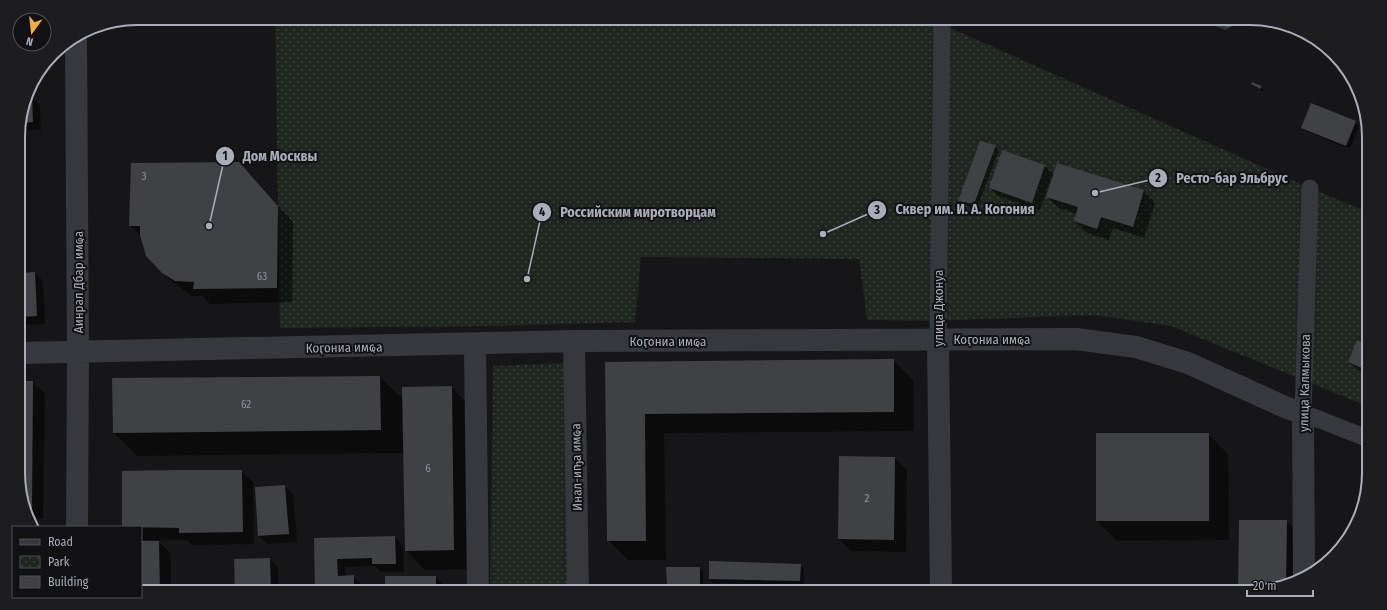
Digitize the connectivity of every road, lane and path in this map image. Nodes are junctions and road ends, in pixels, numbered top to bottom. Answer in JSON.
{"nodes":[{"id":1,"x":942,"y":25,"type":"edge"},
{"id":2,"x":76,"y":43,"type":"edge"},
{"id":3,"x":1310,"y":188,"type":"dead end"},
{"id":4,"x":938,"y":340,"type":"junction"},
{"id":5,"x":574,"y":342,"type":"junction"},
{"id":6,"x":475,"y":344,"type":"junction"},
{"id":7,"x":25,"y":354,"type":"edge"},
{"id":8,"x":78,"y":354,"type":"junction"},
{"id":9,"x":1303,"y":412,"type":"junction"},
{"id":10,"x":1362,"y":435,"type":"edge"},
{"id":11,"x":77,"y":526,"type":"edge"},
{"id":12,"x":1304,"y":571,"type":"edge"},
{"id":13,"x":478,"y":585,"type":"edge"},
{"id":14,"x":578,"y":585,"type":"edge"},
{"id":15,"x":941,"y":585,"type":"edge"}],
"edges":[{"from":1,"to":4,"type":"street","name":"улица Джонуа"},
{"from":2,"to":8,"type":"street","name":"Аинрал Дбар имҩа"},
{"from":3,"to":9,"type":"street","name":"улица Калмыкова"},
{"from":4,"to":5,"type":"street","name":"Коӷониа имҩа"},
{"from":4,"to":9,"type":"street","name":"Коӷониа имҩа"},
{"from":4,"to":15,"type":"street","name":"улица Джонуа"},
{"from":5,"to":6,"type":"street","name":"Коӷониа имҩа"},
{"from":5,"to":14,"type":"street","name":"Инал-иҧа имҩа"},
{"from":6,"to":8,"type":"street","name":"Коӷониа имҩа"},
{"from":6,"to":13,"type":"street"},
{"from":7,"to":8,"type":"street","name":"Коӷониа имҩа"},
{"from":8,"to":11,"type":"street","name":"Аинрал Дбар имҩа"},
{"from":9,"to":10,"type":"street"},
{"from":9,"to":12,"type":"street","name":"улица Калмыкова"}]}
